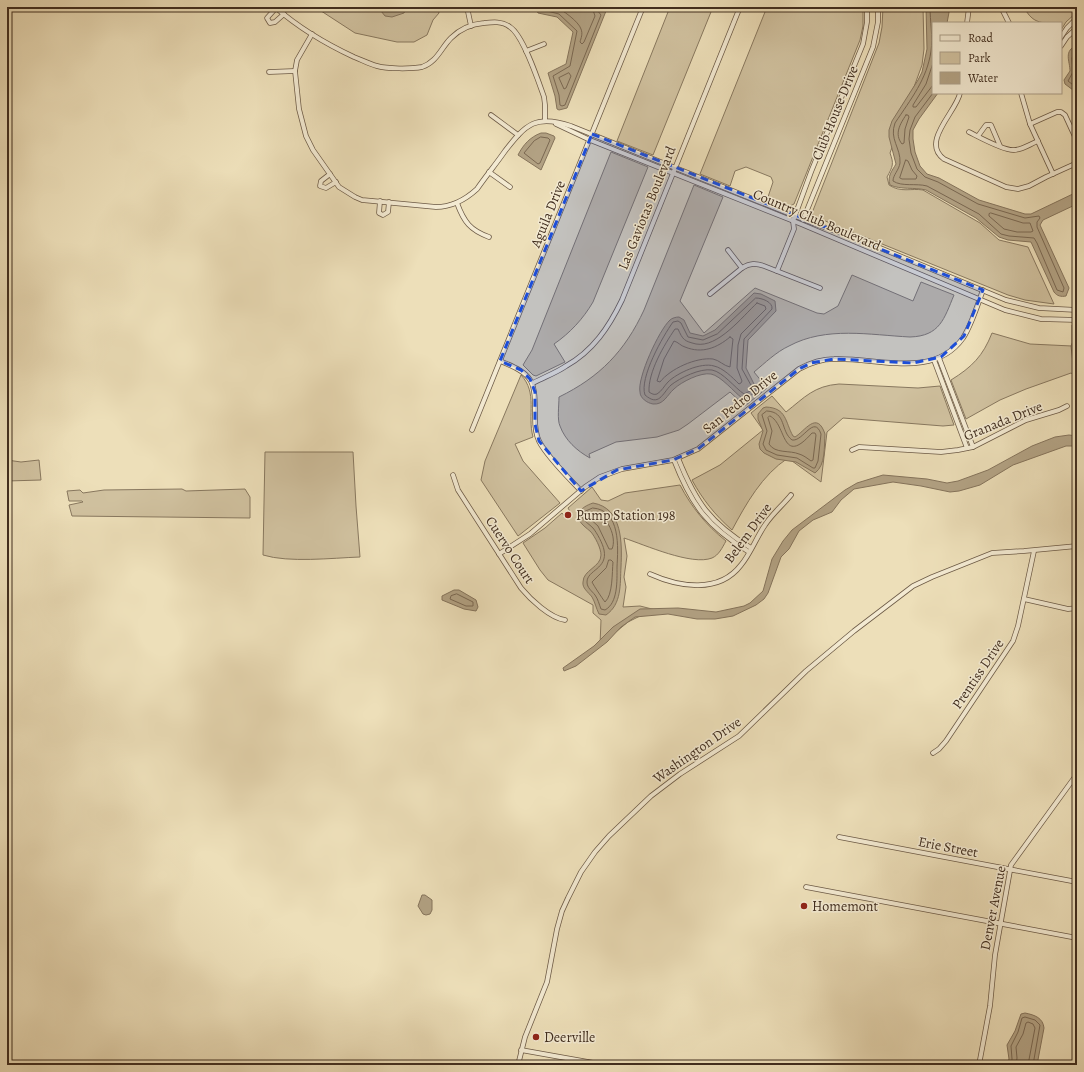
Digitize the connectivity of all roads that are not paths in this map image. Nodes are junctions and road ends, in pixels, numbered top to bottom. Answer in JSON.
{"nodes":[{"id":1,"x":466,"y":7,"type":"edge"},
{"id":2,"x":643,"y":7,"type":"edge"},
{"id":3,"x":740,"y":7,"type":"edge"},
{"id":4,"x":867,"y":7,"type":"edge"},
{"id":5,"x":878,"y":7,"type":"edge"},
{"id":6,"x":970,"y":7,"type":"edge"},
{"id":7,"x":1002,"y":7,"type":"edge"},
{"id":8,"x":276,"y":8,"type":"edge"},
{"id":9,"x":284,"y":14,"type":"junction"},
{"id":10,"x":1077,"y":18,"type":"edge"},
{"id":11,"x":967,"y":22,"type":"edge"},
{"id":12,"x":1010,"y":22,"type":"edge"},
{"id":13,"x":470,"y":26,"type":"junction"},
{"id":14,"x":1077,"y":28,"type":"edge"},
{"id":15,"x":312,"y":34,"type":"junction"},
{"id":16,"x":1062,"y":36,"type":"edge"},
{"id":17,"x":544,"y":44,"type":"dead end"},
{"id":18,"x":1062,"y":44,"type":"edge"},
{"id":19,"x":526,"y":51,"type":"junction"},
{"id":20,"x":294,"y":71,"type":"junction"},
{"id":21,"x":269,"y":72,"type":"dead end"},
{"id":22,"x":960,"y":94,"type":"edge"},
{"id":23,"x":1021,"y":94,"type":"edge"},
{"id":24,"x":491,"y":115,"type":"dead end"},
{"id":25,"x":545,"y":121,"type":"junction"},
{"id":26,"x":552,"y":122,"type":"junction"},
{"id":27,"x":1030,"y":124,"type":"junction"},
{"id":28,"x":969,"y":132,"type":"dead end"},
{"id":29,"x":592,"y":134,"type":"junction"},
{"id":30,"x":518,"y":135,"type":"junction"},
{"id":31,"x":978,"y":136,"type":"junction"},
{"id":32,"x":590,"y":140,"type":"junction"},
{"id":33,"x":1038,"y":141,"type":"junction"},
{"id":34,"x":1077,"y":141,"type":"edge"},
{"id":35,"x":1000,"y":146,"type":"junction"},
{"id":36,"x":1077,"y":163,"type":"edge"},
{"id":37,"x":675,"y":168,"type":"junction"},
{"id":38,"x":489,"y":172,"type":"junction"},
{"id":39,"x":673,"y":173,"type":"junction"},
{"id":40,"x":330,"y":174,"type":"junction"},
{"id":41,"x":1053,"y":174,"type":"junction"},
{"id":42,"x":336,"y":182,"type":"junction"},
{"id":43,"x":510,"y":187,"type":"dead end"},
{"id":44,"x":380,"y":201,"type":"junction"},
{"id":45,"x":389,"y":202,"type":"junction"},
{"id":46,"x":457,"y":203,"type":"junction"},
{"id":47,"x":795,"y":216,"type":"junction"},
{"id":48,"x":804,"y":219,"type":"junction"},
{"id":49,"x":793,"y":221,"type":"junction"},
{"id":50,"x":801,"y":224,"type":"junction"},
{"id":51,"x":794,"y":229,"type":"junction"},
{"id":52,"x":489,"y":237,"type":"dead end"},
{"id":53,"x":1077,"y":241,"type":"edge"},
{"id":54,"x":1077,"y":249,"type":"edge"},
{"id":55,"x":728,"y":250,"type":"dead end"},
{"id":56,"x":742,"y":268,"type":"junction"},
{"id":57,"x":777,"y":271,"type":"junction"},
{"id":58,"x":820,"y":288,"type":"dead end"},
{"id":59,"x":983,"y":290,"type":"junction"},
{"id":60,"x":710,"y":294,"type":"dead end"},
{"id":61,"x":980,"y":300,"type":"junction"},
{"id":62,"x":1077,"y":310,"type":"edge"},
{"id":63,"x":1077,"y":320,"type":"edge"},
{"id":64,"x":937,"y":359,"type":"junction"},
{"id":65,"x":500,"y":361,"type":"junction"},
{"id":66,"x":533,"y":383,"type":"junction"},
{"id":67,"x":1067,"y":406,"type":"dead end"},
{"id":68,"x":472,"y":430,"type":"dead end"},
{"id":69,"x":973,"y":447,"type":"junction"},
{"id":70,"x":967,"y":448,"type":"junction"},
{"id":71,"x":852,"y":450,"type":"dead end"},
{"id":72,"x":676,"y":459,"type":"junction"},
{"id":73,"x":454,"y":475,"type":"dead end"},
{"id":74,"x":581,"y":491,"type":"junction"},
{"id":75,"x":791,"y":495,"type":"dead end"},
{"id":76,"x":1077,"y":546,"type":"edge"},
{"id":77,"x":750,"y":550,"type":"junction"},
{"id":78,"x":1034,"y":550,"type":"junction"},
{"id":79,"x":499,"y":554,"type":"junction"},
{"id":80,"x":650,"y":574,"type":"dead end"},
{"id":81,"x":1024,"y":599,"type":"junction"},
{"id":82,"x":1077,"y":608,"type":"edge"},
{"id":83,"x":565,"y":620,"type":"dead end"},
{"id":84,"x":933,"y":753,"type":"dead end"},
{"id":85,"x":1077,"y":774,"type":"edge"},
{"id":86,"x":839,"y":837,"type":"dead end"},
{"id":87,"x":1010,"y":870,"type":"junction"},
{"id":88,"x":1077,"y":882,"type":"edge"},
{"id":89,"x":806,"y":887,"type":"dead end"},
{"id":90,"x":1001,"y":924,"type":"junction"},
{"id":91,"x":1077,"y":938,"type":"edge"},
{"id":92,"x":521,"y":1050,"type":"junction"},
{"id":93,"x":518,"y":1065,"type":"edge"},
{"id":94,"x":605,"y":1065,"type":"edge"},
{"id":95,"x":979,"y":1065,"type":"edge"}],
"edges":[{"from":1,"to":13,"type":"street"},
{"from":2,"to":29,"type":"street","name":"Aguila Drive"},
{"from":3,"to":37,"type":"street","name":"Las Gaviotas Boulevard"},
{"from":4,"to":47,"type":"street","name":"Club House Drive"},
{"from":5,"to":48,"type":"street","name":"Club House Drive"},
{"from":6,"to":11,"type":"street"},
{"from":7,"to":12,"type":"street"},
{"from":8,"to":9,"type":"street"},
{"from":8,"to":9,"type":"street"},
{"from":9,"to":15,"type":"street"},
{"from":10,"to":16,"type":"street"},
{"from":13,"to":15,"type":"street"},
{"from":13,"to":19,"type":"street"},
{"from":14,"to":18,"type":"street"},
{"from":15,"to":20,"type":"street"},
{"from":17,"to":19,"type":"street"},
{"from":19,"to":25,"type":"street"},
{"from":20,"to":21,"type":"street"},
{"from":20,"to":40,"type":"street","name":"Country Club Boulevard"},
{"from":22,"to":41,"type":"street"},
{"from":23,"to":27,"type":"street"},
{"from":24,"to":30,"type":"street"},
{"from":25,"to":26,"type":"street","name":"Country Club Boulevard"},
{"from":25,"to":30,"type":"street","name":"Country Club Boulevard"},
{"from":26,"to":29,"type":"street","name":"Country Club Boulevard"},
{"from":26,"to":32,"type":"street","name":"Country Club Boulevard"},
{"from":27,"to":33,"type":"street"},
{"from":27,"to":34,"type":"street"},
{"from":28,"to":31,"type":"street"},
{"from":29,"to":32,"type":"street","name":"Aguila Drive"},
{"from":29,"to":37,"type":"street","name":"Country Club Boulevard"},
{"from":30,"to":38,"type":"street","name":"Country Club Boulevard"},
{"from":31,"to":35,"type":"street"},
{"from":31,"to":35,"type":"street"},
{"from":32,"to":39,"type":"street","name":"Country Club Boulevard"},
{"from":32,"to":65,"type":"street","name":"Aguila Drive"},
{"from":33,"to":35,"type":"street"},
{"from":33,"to":41,"type":"street"},
{"from":36,"to":41,"type":"street"},
{"from":37,"to":39,"type":"street","name":"Las Gaviotas Boulevard"},
{"from":37,"to":47,"type":"street","name":"Country Club Boulevard"},
{"from":38,"to":43,"type":"street"},
{"from":38,"to":46,"type":"street","name":"Country Club Boulevard"},
{"from":39,"to":49,"type":"street","name":"Country Club Boulevard"},
{"from":39,"to":66,"type":"street","name":"Las Gaviotas Boulevard"},
{"from":40,"to":42,"type":"street","name":"Country Club Boulevard"},
{"from":40,"to":42,"type":"street"},
{"from":42,"to":44,"type":"street","name":"Country Club Boulevard"},
{"from":44,"to":45,"type":"street","name":"Country Club Boulevard"},
{"from":44,"to":45,"type":"street"},
{"from":45,"to":46,"type":"street","name":"Country Club Boulevard"},
{"from":46,"to":52,"type":"street"},
{"from":47,"to":48,"type":"street","name":"Country Club Boulevard"},
{"from":47,"to":49,"type":"street","name":"Club House Drive"},
{"from":48,"to":50,"type":"street","name":"Club House Drive"},
{"from":48,"to":59,"type":"street","name":"Country Club Boulevard"},
{"from":49,"to":50,"type":"street","name":"Country Club Boulevard"},
{"from":49,"to":51,"type":"street"},
{"from":50,"to":51,"type":"street"},
{"from":50,"to":61,"type":"street","name":"Country Club Boulevard"},
{"from":51,"to":57,"type":"street"},
{"from":53,"to":54,"type":"street"},
{"from":55,"to":56,"type":"street"},
{"from":56,"to":57,"type":"street"},
{"from":56,"to":60,"type":"street"},
{"from":57,"to":58,"type":"street"},
{"from":59,"to":61,"type":"street","name":"San Pedro Drive"},
{"from":59,"to":62,"type":"street","name":"Country Club Boulevard"},
{"from":61,"to":63,"type":"street","name":"Country Club Boulevard"},
{"from":61,"to":64,"type":"street","name":"San Pedro Drive"},
{"from":64,"to":69,"type":"street"},
{"from":64,"to":70,"type":"street"},
{"from":64,"to":72,"type":"street","name":"San Pedro Drive"},
{"from":65,"to":66,"type":"street"},
{"from":65,"to":68,"type":"street","name":"Aguila Drive"},
{"from":66,"to":74,"type":"street"},
{"from":67,"to":69,"type":"street","name":"Granada Drive"},
{"from":69,"to":70,"type":"street","name":"Granada Drive"},
{"from":70,"to":71,"type":"street","name":"Granada Drive"},
{"from":72,"to":74,"type":"street","name":"San Pedro Drive"},
{"from":72,"to":77,"type":"street"},
{"from":73,"to":79,"type":"street","name":"Cuervo Court"},
{"from":74,"to":79,"type":"street","name":"San Pedro Drive"},
{"from":75,"to":77,"type":"street","name":"Belem Drive"},
{"from":76,"to":78,"type":"street","name":"Washington Drive"},
{"from":77,"to":80,"type":"street","name":"Belem Drive"},
{"from":78,"to":81,"type":"street","name":"Prentiss Drive"},
{"from":78,"to":92,"type":"street","name":"Washington Drive"},
{"from":79,"to":83,"type":"street","name":"Cuervo Court"},
{"from":81,"to":82,"type":"street"},
{"from":81,"to":84,"type":"street","name":"Prentiss Drive"},
{"from":85,"to":87,"type":"street","name":"Denver Avenue"},
{"from":86,"to":87,"type":"street","name":"Erie Street"},
{"from":87,"to":88,"type":"street","name":"Erie Street"},
{"from":87,"to":90,"type":"street","name":"Denver Avenue"},
{"from":89,"to":90,"type":"street"},
{"from":90,"to":91,"type":"street"},
{"from":90,"to":95,"type":"street","name":"Denver Avenue"},
{"from":92,"to":93,"type":"street","name":"Washington Drive"},
{"from":92,"to":94,"type":"street"}]}
